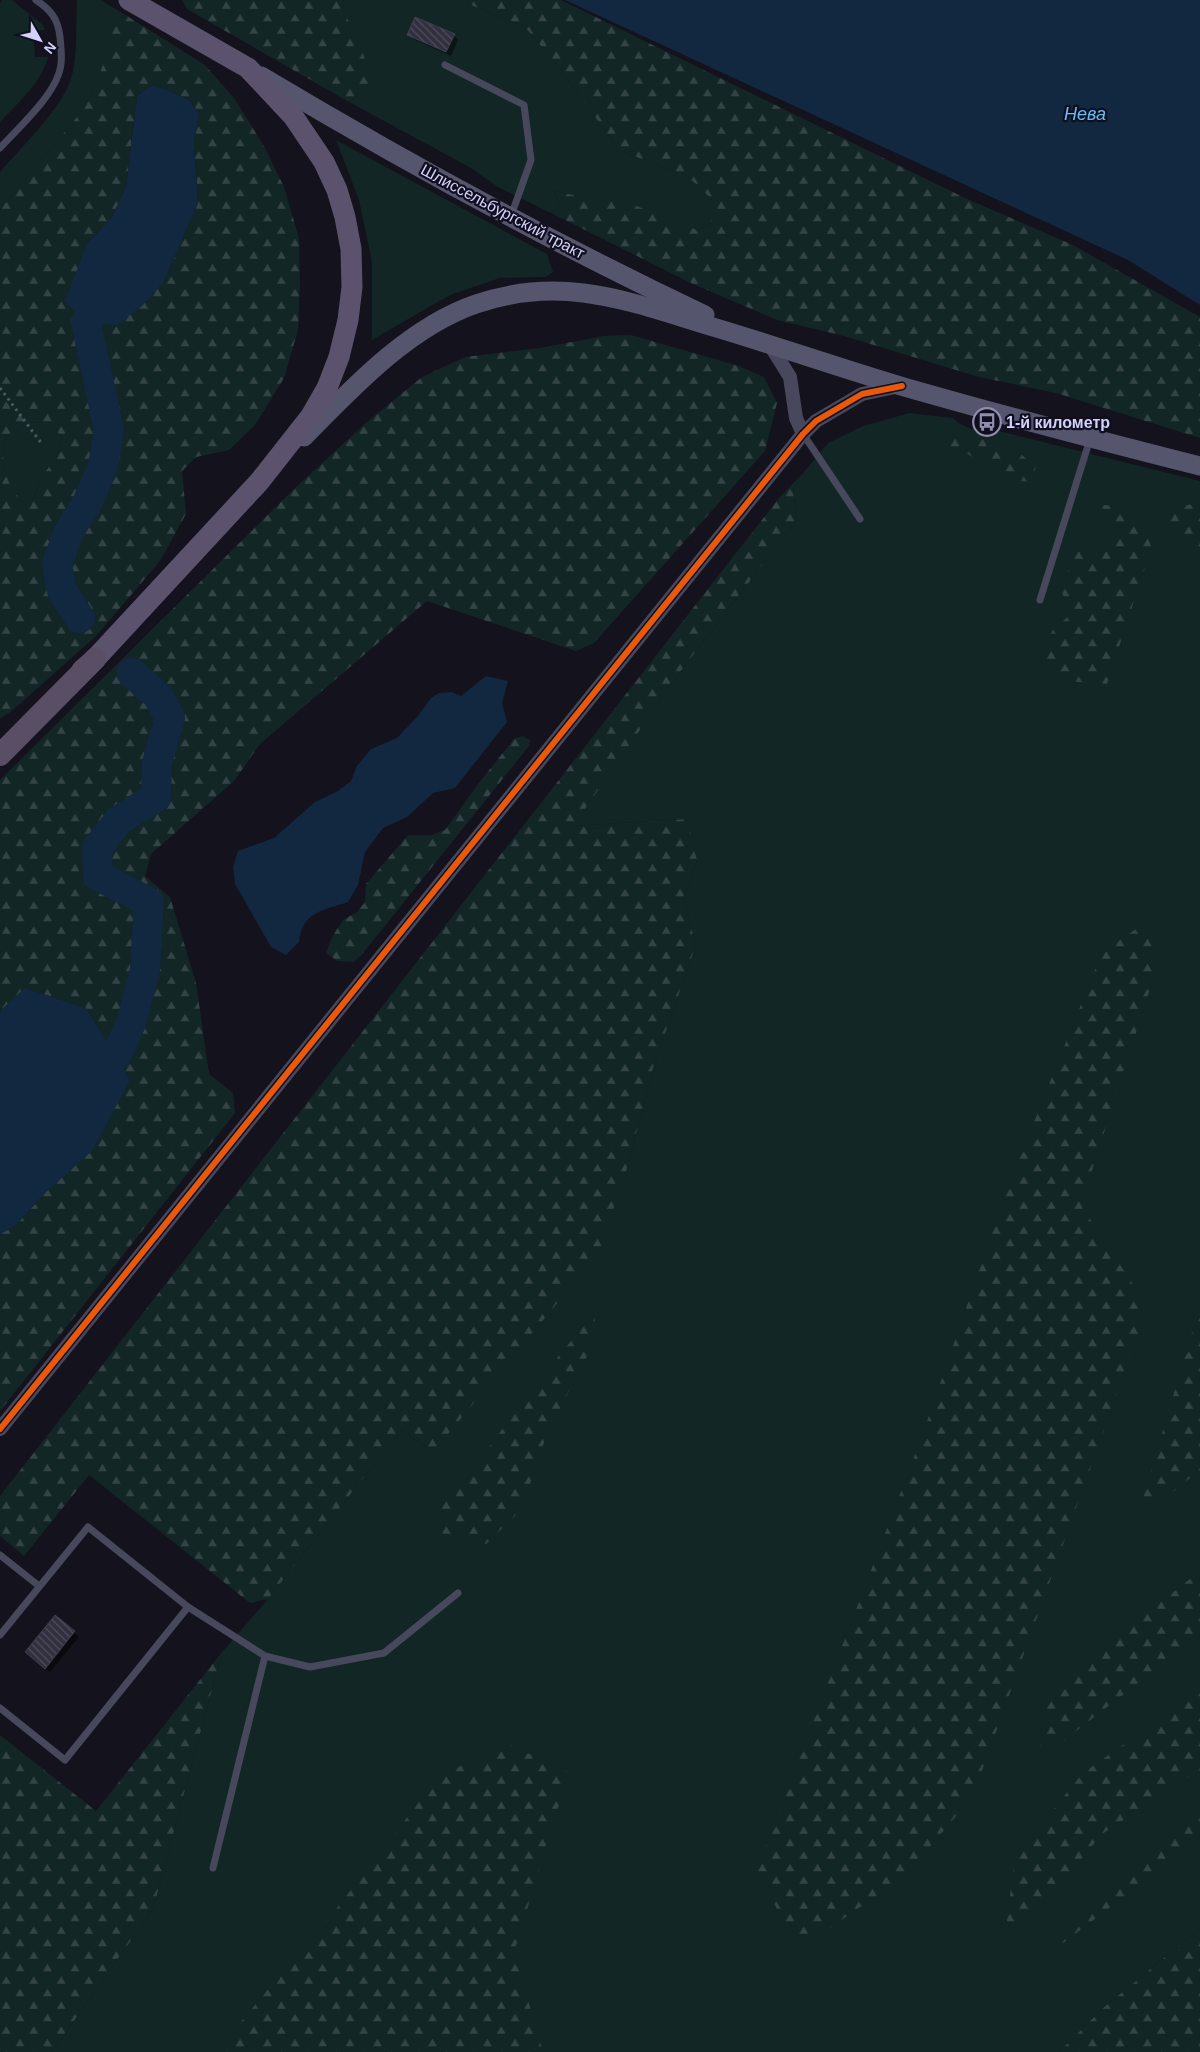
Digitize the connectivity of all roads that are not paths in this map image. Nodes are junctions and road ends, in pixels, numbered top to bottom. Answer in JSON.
{"nodes":[{"id":1,"x":36,"y":0,"type":"edge"},
{"id":2,"x":129,"y":0,"type":"edge"},
{"id":3,"x":445,"y":64,"type":"dead end"},
{"id":4,"x":248,"y":68,"type":"junction"},
{"id":5,"x":0,"y":148,"type":"edge"},
{"id":6,"x":511,"y":217,"type":"junction"},
{"id":7,"x":768,"y":344,"type":"junction"},
{"id":8,"x":902,"y":386,"type":"junction"},
{"id":9,"x":803,"y":434,"type":"junction"},
{"id":10,"x":1090,"y":438,"type":"junction"},
{"id":11,"x":1200,"y":466,"type":"edge"},
{"id":12,"x":259,"y":482,"type":"junction"},
{"id":13,"x":860,"y":519,"type":"dead end"},
{"id":14,"x":1040,"y":600,"type":"dead end"},
{"id":15,"x":95,"y":659,"type":"junction"},
{"id":16,"x":0,"y":739,"type":"edge"},
{"id":17,"x":0,"y":755,"type":"edge"},
{"id":18,"x":0,"y":1429,"type":"edge"},
{"id":19,"x":0,"y":1555,"type":"edge"},
{"id":20,"x":39,"y":1586,"type":"junction"},
{"id":21,"x":458,"y":1593,"type":"dead end"},
{"id":22,"x":188,"y":1607,"type":"junction"},
{"id":23,"x":0,"y":1635,"type":"edge"},
{"id":24,"x":266,"y":1656,"type":"junction"},
{"id":25,"x":0,"y":1708,"type":"edge"},
{"id":26,"x":213,"y":1868,"type":"dead end"}],
"edges":[{"from":1,"to":5,"type":"lane"},
{"from":2,"to":4,"type":"main road"},
{"from":3,"to":6,"type":"lane"},
{"from":4,"to":6,"type":"main road","name":"Шлиссельбургский тракт"},
{"from":4,"to":12,"type":"main road"},
{"from":6,"to":7,"type":"main road","name":"Шлиссельбургский тракт"},
{"from":7,"to":8,"type":"main road"},
{"from":7,"to":9,"type":"street"},
{"from":7,"to":12,"type":"main road"},
{"from":8,"to":9,"type":"street"},
{"from":8,"to":10,"type":"main road"},
{"from":9,"to":13,"type":"lane"},
{"from":9,"to":18,"type":"street"},
{"from":10,"to":11,"type":"main road"},
{"from":10,"to":14,"type":"lane"},
{"from":12,"to":15,"type":"main road"},
{"from":15,"to":16,"type":"main road"},
{"from":15,"to":17,"type":"highway"},
{"from":19,"to":20,"type":"lane"},
{"from":20,"to":22,"type":"lane"},
{"from":20,"to":23,"type":"lane"},
{"from":21,"to":24,"type":"lane"},
{"from":22,"to":24,"type":"lane"},
{"from":22,"to":25,"type":"lane"},
{"from":24,"to":26,"type":"lane"}]}
